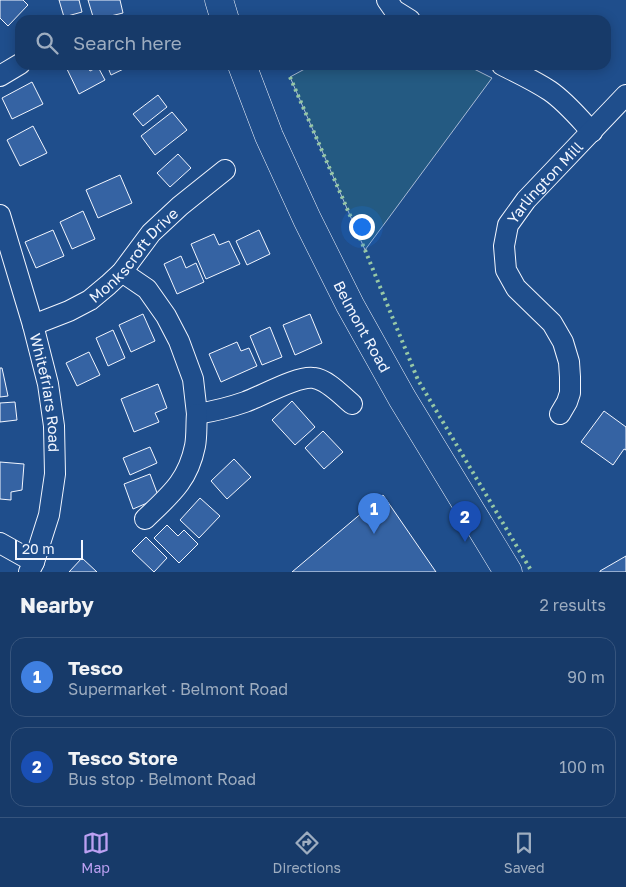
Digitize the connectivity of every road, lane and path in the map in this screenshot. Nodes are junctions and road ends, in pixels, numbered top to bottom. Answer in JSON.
{"nodes":[{"id":1,"x":219,"y":0,"type":"edge"},
{"id":2,"x":387,"y":0,"type":"edge"},
{"id":3,"x":224,"y":15,"type":"edge"},
{"id":4,"x":402,"y":15,"type":"edge"},
{"id":5,"x":15,"y":67,"type":"edge"},
{"id":6,"x":244,"y":70,"type":"edge"},
{"id":7,"x":512,"y":70,"type":"edge"},
{"id":8,"x":0,"y":76,"type":"edge"},
{"id":9,"x":626,"y":95,"type":"edge"},
{"id":10,"x":592,"y":132,"type":"junction"},
{"id":11,"x":225,"y":170,"type":"dead end"},
{"id":12,"x":0,"y":215,"type":"edge"},
{"id":13,"x":122,"y":272,"type":"junction"},
{"id":14,"x":33,"y":325,"type":"junction"},
{"id":15,"x":352,"y":404,"type":"dead end"},
{"id":16,"x":197,"y":414,"type":"junction"},
{"id":17,"x":560,"y":414,"type":"dead end"},
{"id":18,"x":146,"y":519,"type":"dead end"},
{"id":19,"x":0,"y":543,"type":"edge"},
{"id":20,"x":31,"y":567,"type":"edge"},
{"id":21,"x":508,"y":572,"type":"edge"}],
"edges":[{"from":1,"to":3,"type":"highway"},
{"from":2,"to":4,"type":"street"},
{"from":5,"to":8,"type":"street"},
{"from":6,"to":21,"type":"highway","name":"Belmont Road"},
{"from":7,"to":10,"type":"street"},
{"from":9,"to":10,"type":"street","name":"Yarlington Mill"},
{"from":10,"to":17,"type":"street","name":"Yarlington Mill"},
{"from":11,"to":13,"type":"street","name":"Monkscroft Drive"},
{"from":12,"to":14,"type":"street","name":"Whitefriars Road"},
{"from":13,"to":14,"type":"street","name":"Monkscroft Drive"},
{"from":13,"to":16,"type":"street"},
{"from":14,"to":20,"type":"street","name":"Whitefriars Road"},
{"from":15,"to":16,"type":"street"},
{"from":16,"to":18,"type":"street"},
{"from":19,"to":20,"type":"street"}]}
